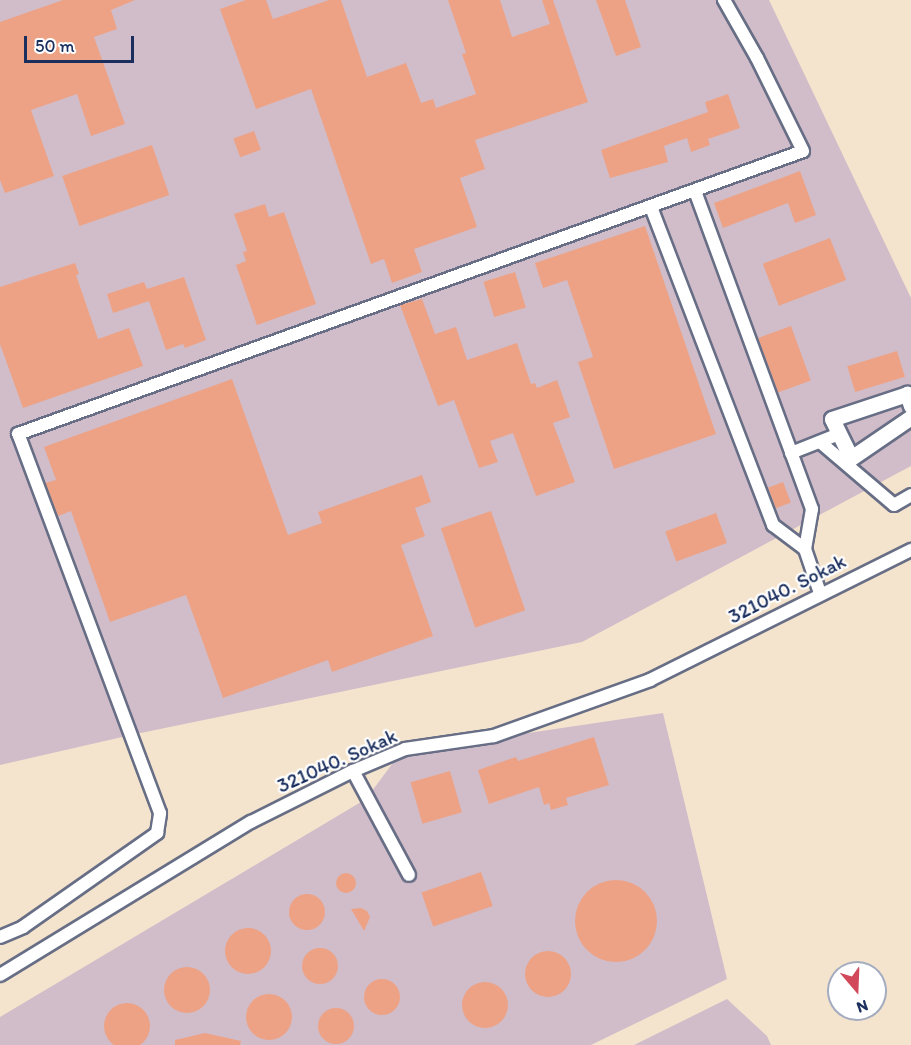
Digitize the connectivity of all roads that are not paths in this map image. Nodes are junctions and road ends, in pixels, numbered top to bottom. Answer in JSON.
{"nodes":[{"id":1,"x":724,"y":0,"type":"edge"},
{"id":2,"x":694,"y":191,"type":"junction"},
{"id":3,"x":651,"y":207,"type":"junction"},
{"id":4,"x":911,"y":406,"type":"edge"},
{"id":5,"x":911,"y":417,"type":"edge"},
{"id":6,"x":839,"y":434,"type":"junction"},
{"id":7,"x":820,"y":442,"type":"junction"},
{"id":8,"x":792,"y":453,"type":"junction"},
{"id":9,"x":911,"y":495,"type":"edge"},
{"id":10,"x":805,"y":549,"type":"junction"},
{"id":11,"x":911,"y":550,"type":"edge"},
{"id":12,"x":820,"y":593,"type":"junction"},
{"id":13,"x":353,"y":771,"type":"junction"},
{"id":14,"x":409,"y":875,"type":"dead end"},
{"id":15,"x":0,"y":937,"type":"edge"},
{"id":16,"x":0,"y":975,"type":"edge"}],
"edges":[{"from":1,"to":2,"type":"street"},
{"from":2,"to":3,"type":"street"},
{"from":2,"to":8,"type":"street"},
{"from":3,"to":10,"type":"street"},
{"from":3,"to":15,"type":"street"},
{"from":4,"to":6,"type":"street"},
{"from":5,"to":6,"type":"street"},
{"from":6,"to":7,"type":"street"},
{"from":7,"to":8,"type":"street"},
{"from":7,"to":9,"type":"street"},
{"from":8,"to":10,"type":"street"},
{"from":10,"to":12,"type":"street"},
{"from":11,"to":12,"type":"street","name":"321040. Sokak"},
{"from":12,"to":13,"type":"street","name":"321040. Sokak"},
{"from":13,"to":14,"type":"street"},
{"from":13,"to":16,"type":"street","name":"321040. Sokak"}]}
